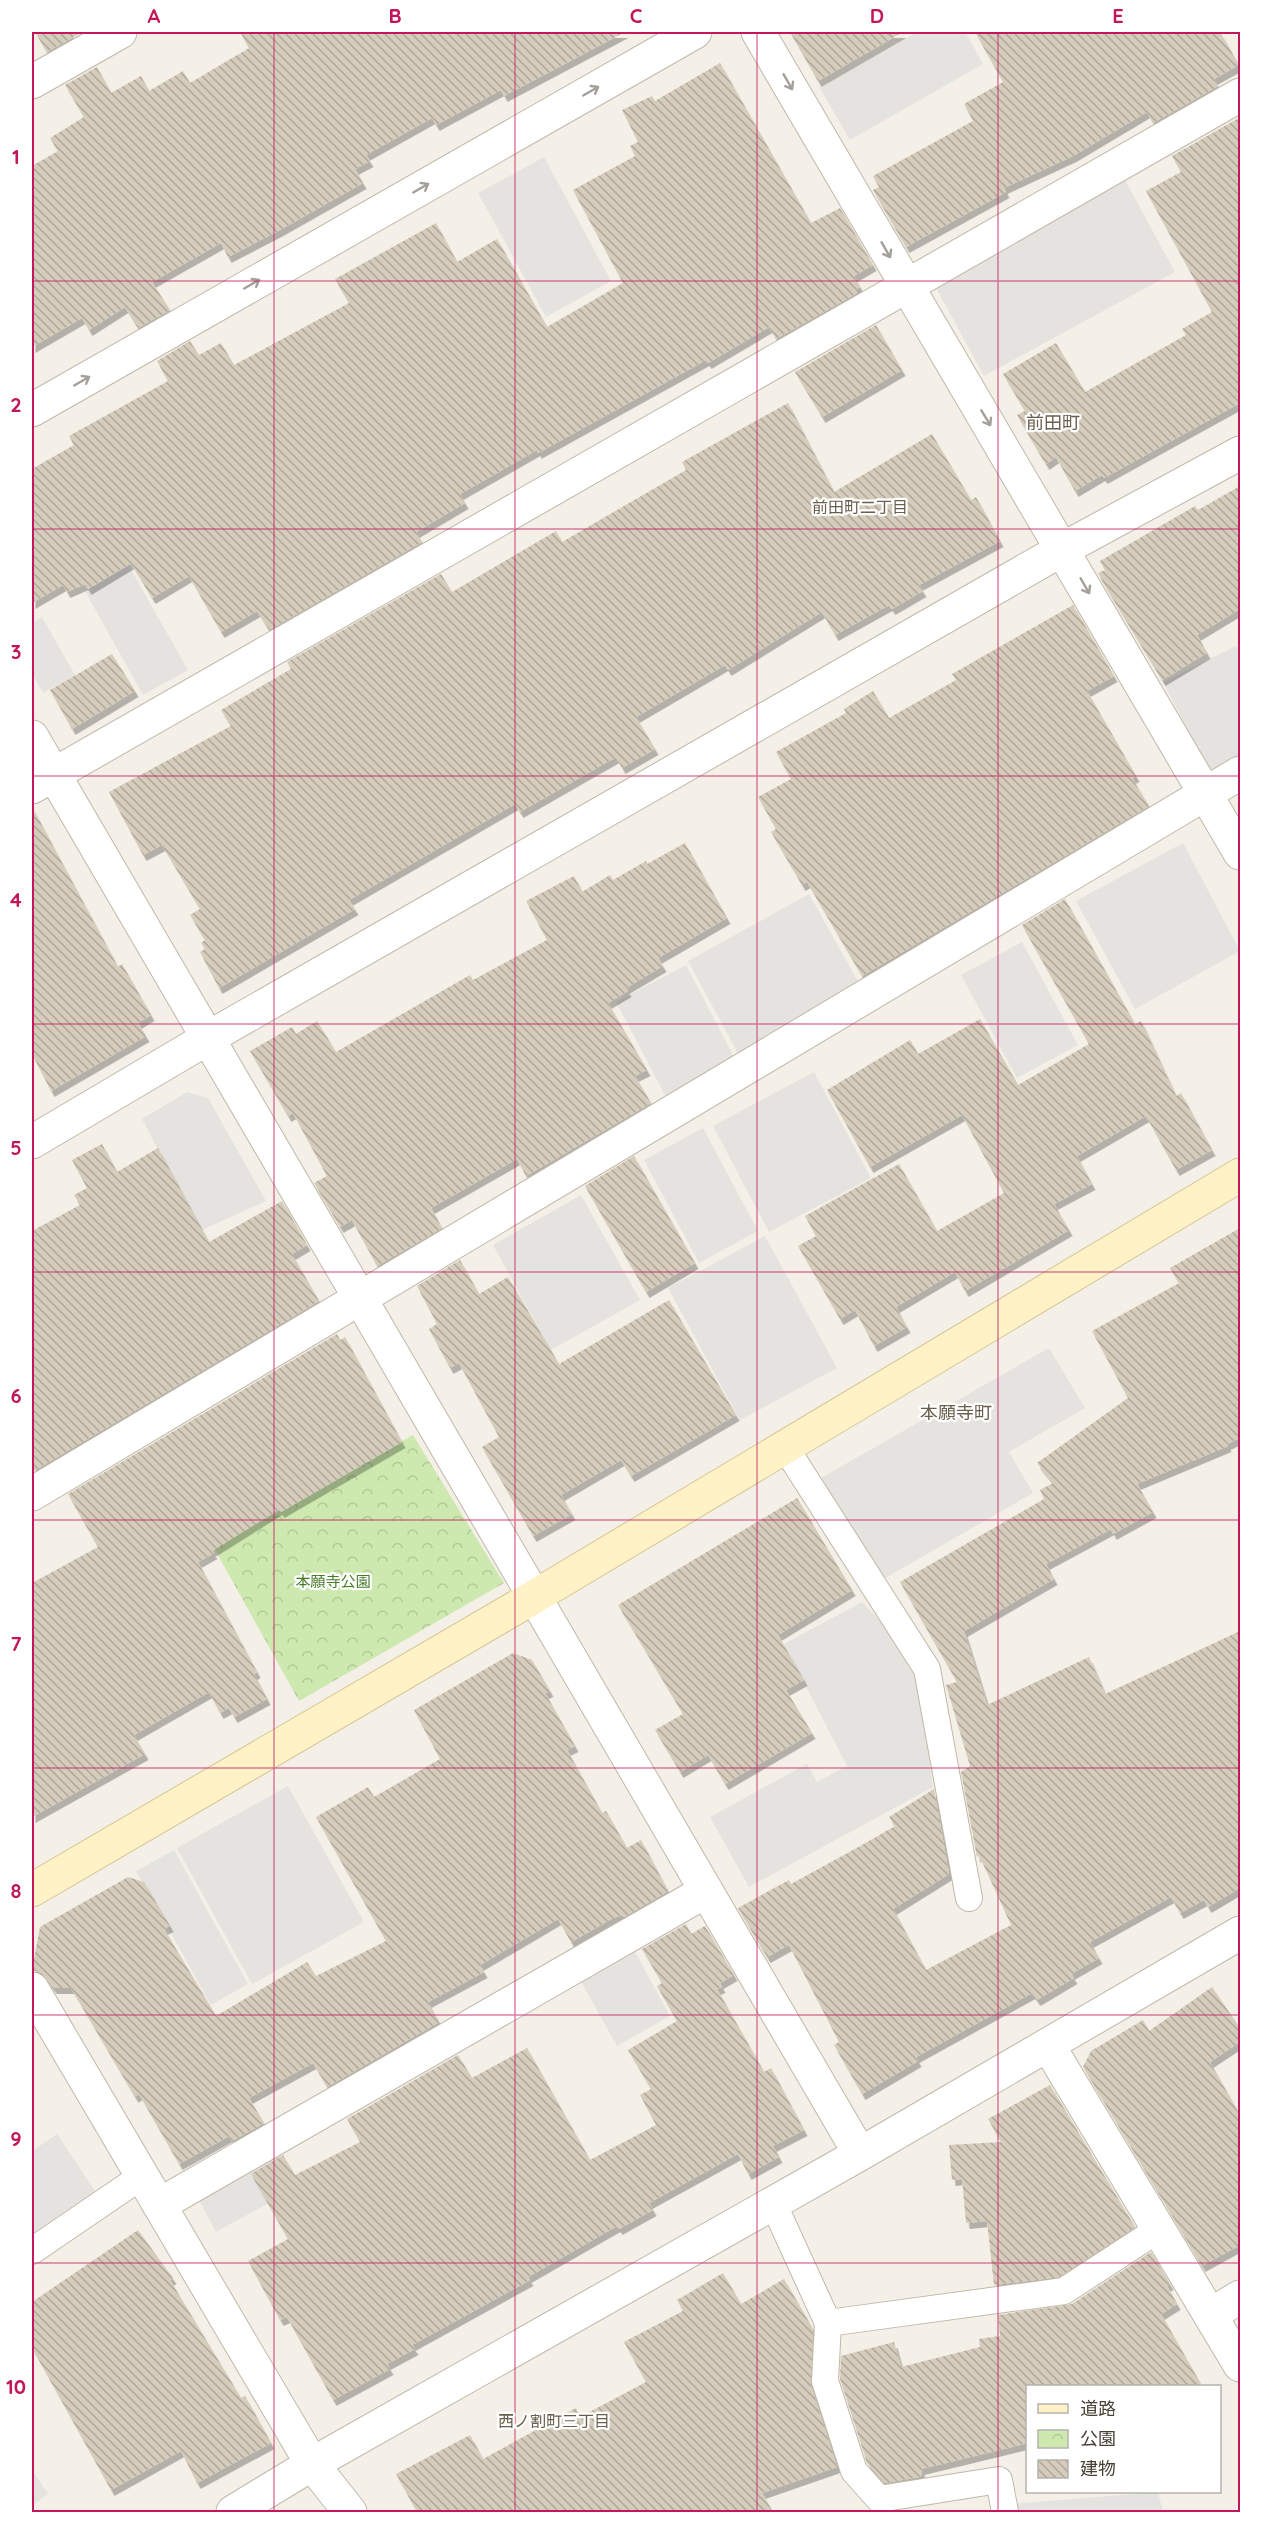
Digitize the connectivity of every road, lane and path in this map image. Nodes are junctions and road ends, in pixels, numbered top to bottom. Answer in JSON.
{"nodes":[{"id":1,"x":120,"y":32,"type":"edge"},
{"id":2,"x":695,"y":32,"type":"edge"},
{"id":3,"x":758,"y":32,"type":"edge"},
{"id":4,"x":32,"y":82,"type":"edge"},
{"id":5,"x":1240,"y":95,"type":"edge"},
{"id":6,"x":907,"y":285,"type":"junction"},
{"id":7,"x":32,"y":410,"type":"edge"},
{"id":8,"x":1240,"y":453,"type":"edge"},
{"id":9,"x":1063,"y":549,"type":"junction"},
{"id":10,"x":32,"y":737,"type":"edge"},
{"id":11,"x":1240,"y":773,"type":"edge"},
{"id":12,"x":42,"y":780,"type":"edge"},
{"id":13,"x":1206,"y":794,"type":"junction"},
{"id":14,"x":1240,"y":853,"type":"edge"},
{"id":15,"x":208,"y":1038,"type":"junction"},
{"id":16,"x":32,"y":1142,"type":"edge"},
{"id":17,"x":1240,"y":1175,"type":"edge"},
{"id":18,"x":360,"y":1298,"type":"junction"},
{"id":19,"x":785,"y":1447,"type":"junction"},
{"id":20,"x":32,"y":1494,"type":"edge"},
{"id":21,"x":534,"y":1597,"type":"junction"},
{"id":22,"x":32,"y":1890,"type":"edge"},
{"id":23,"x":706,"y":1891,"type":"junction"},
{"id":24,"x":969,"y":1898,"type":"dead end"},
{"id":25,"x":1240,"y":1933,"type":"edge"},
{"id":26,"x":32,"y":1989,"type":"edge"},
{"id":27,"x":1048,"y":2045,"type":"junction"},
{"id":28,"x":860,"y":2154,"type":"junction"},
{"id":29,"x":142,"y":2176,"type":"junction"},
{"id":30,"x":773,"y":2203,"type":"junction"},
{"id":31,"x":159,"y":2205,"type":"junction"},
{"id":32,"x":1159,"y":2229,"type":"junction"},
{"id":33,"x":32,"y":2250,"type":"edge"},
{"id":34,"x":1240,"y":2297,"type":"edge"},
{"id":35,"x":1210,"y":2315,"type":"junction"},
{"id":36,"x":828,"y":2323,"type":"junction"},
{"id":37,"x":1240,"y":2365,"type":"edge"},
{"id":38,"x":312,"y":2464,"type":"junction"},
{"id":39,"x":233,"y":2512,"type":"edge"},
{"id":40,"x":350,"y":2512,"type":"edge"},
{"id":41,"x":1005,"y":2512,"type":"edge"}],
"edges":[{"from":1,"to":4,"type":"street"},
{"from":7,"to":2,"type":"street","one_way":true},
{"from":3,"to":6,"type":"street","one_way":true},
{"from":5,"to":6,"type":"street"},
{"from":6,"to":9,"type":"street","one_way":true},
{"from":6,"to":12,"type":"street"},
{"from":8,"to":9,"type":"street"},
{"from":9,"to":13,"type":"street","one_way":true},
{"from":9,"to":15,"type":"street"},
{"from":10,"to":12,"type":"street"},
{"from":11,"to":13,"type":"street"},
{"from":12,"to":15,"type":"street"},
{"from":13,"to":14,"type":"street"},
{"from":13,"to":18,"type":"street"},
{"from":15,"to":16,"type":"street"},
{"from":15,"to":18,"type":"street"},
{"from":17,"to":19,"type":"street"},
{"from":18,"to":20,"type":"street"},
{"from":18,"to":21,"type":"street"},
{"from":19,"to":21,"type":"street"},
{"from":19,"to":24,"type":"lane"},
{"from":21,"to":22,"type":"street"},
{"from":21,"to":23,"type":"street"},
{"from":23,"to":28,"type":"street"},
{"from":23,"to":31,"type":"street"},
{"from":25,"to":27,"type":"street"},
{"from":26,"to":29,"type":"street"},
{"from":27,"to":28,"type":"street"},
{"from":27,"to":32,"type":"street"},
{"from":28,"to":30,"type":"street"},
{"from":29,"to":31,"type":"street"},
{"from":29,"to":33,"type":"lane"},
{"from":30,"to":36,"type":"lane"},
{"from":30,"to":38,"type":"street"},
{"from":31,"to":38,"type":"street"},
{"from":32,"to":35,"type":"street"},
{"from":32,"to":36,"type":"lane"},
{"from":34,"to":35,"type":"street"},
{"from":35,"to":37,"type":"street"},
{"from":36,"to":41,"type":"lane"},
{"from":38,"to":39,"type":"street"},
{"from":38,"to":40,"type":"street"}]}
